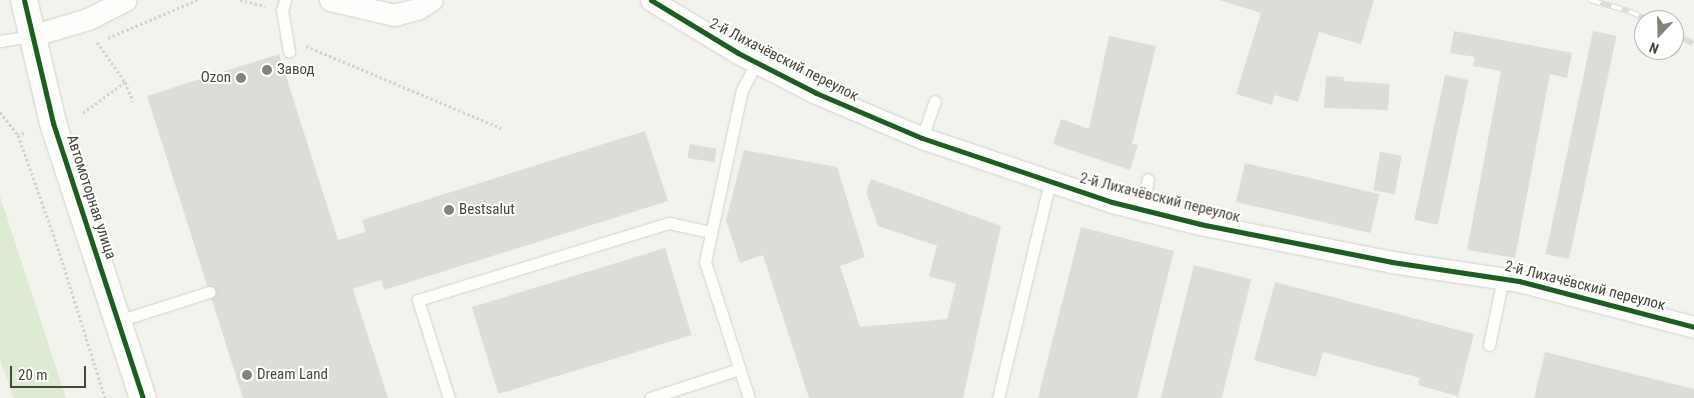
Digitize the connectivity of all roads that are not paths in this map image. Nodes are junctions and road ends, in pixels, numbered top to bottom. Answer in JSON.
{"nodes":[{"id":1,"x":24,"y":0,"type":"edge"},
{"id":2,"x":126,"y":0,"type":"edge"},
{"id":3,"x":330,"y":0,"type":"edge"},
{"id":4,"x":432,"y":0,"type":"edge"},
{"id":5,"x":651,"y":0,"type":"edge"},
{"id":6,"x":284,"y":5,"type":"edge"},
{"id":7,"x":31,"y":36,"type":"junction"},
{"id":8,"x":0,"y":41,"type":"edge"},
{"id":9,"x":289,"y":51,"type":"dead end"},
{"id":10,"x":756,"y":62,"type":"junction"},
{"id":11,"x":935,"y":101,"type":"dead end"},
{"id":12,"x":922,"y":138,"type":"junction"},
{"id":13,"x":1148,"y":179,"type":"dead end"},
{"id":14,"x":1050,"y":182,"type":"junction"},
{"id":15,"x":1142,"y":210,"type":"junction"},
{"id":16,"x":711,"y":232,"type":"junction"},
{"id":17,"x":1503,"y":278,"type":"junction"},
{"id":18,"x":209,"y":292,"type":"dead end"},
{"id":19,"x":118,"y":321,"type":"junction"},
{"id":20,"x":1694,"y":326,"type":"edge"},
{"id":21,"x":1489,"y":345,"type":"dead end"},
{"id":22,"x":739,"y":369,"type":"junction"},
{"id":23,"x":143,"y":398,"type":"edge"},
{"id":24,"x":449,"y":398,"type":"edge"},
{"id":25,"x":650,"y":398,"type":"edge"},
{"id":26,"x":749,"y":398,"type":"edge"},
{"id":27,"x":998,"y":398,"type":"edge"}],
"edges":[{"from":1,"to":7,"type":"street","name":"Автомоторная улица"},
{"from":2,"to":7,"type":"street"},
{"from":3,"to":4,"type":"street"},
{"from":5,"to":10,"type":"street","name":"2-й Лихачёвский переулок"},
{"from":6,"to":9,"type":"lane"},
{"from":7,"to":8,"type":"lane"},
{"from":7,"to":19,"type":"street","name":"Автомоторная улица"},
{"from":10,"to":12,"type":"street","name":"2-й Лихачёвский переулок"},
{"from":10,"to":16,"type":"lane"},
{"from":11,"to":12,"type":"lane"},
{"from":12,"to":14,"type":"street","name":"2-й Лихачёвский переулок"},
{"from":13,"to":15,"type":"lane"},
{"from":14,"to":15,"type":"street","name":"2-й Лихачёвский переулок"},
{"from":14,"to":27,"type":"lane"},
{"from":15,"to":17,"type":"street","name":"2-й Лихачёвский переулок"},
{"from":16,"to":22,"type":"lane"},
{"from":16,"to":24,"type":"lane"},
{"from":17,"to":20,"type":"street","name":"2-й Лихачёвский переулок"},
{"from":17,"to":21,"type":"lane"},
{"from":18,"to":19,"type":"lane"},
{"from":19,"to":23,"type":"street","name":"Автомоторная улица"},
{"from":22,"to":25,"type":"lane"},
{"from":22,"to":26,"type":"lane"}]}
